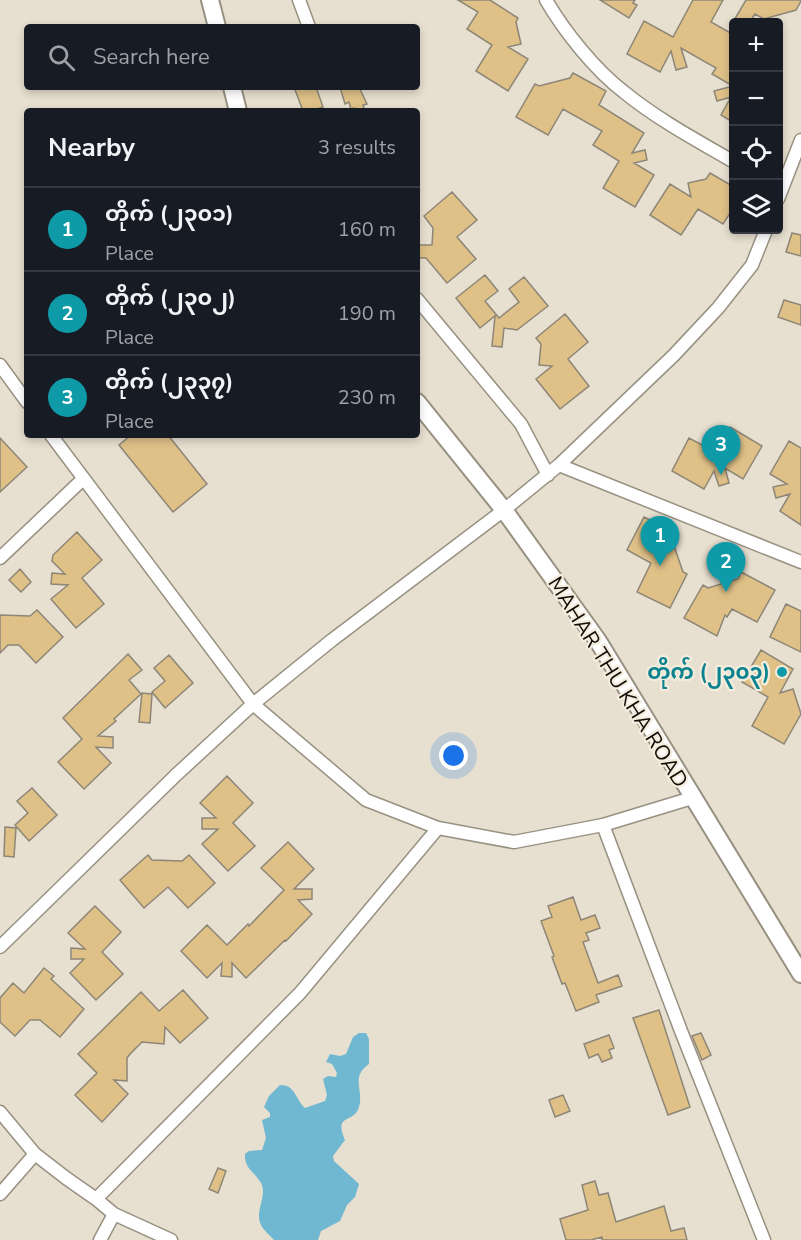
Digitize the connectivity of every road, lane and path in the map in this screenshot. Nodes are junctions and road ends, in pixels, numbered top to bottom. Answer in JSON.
{"nodes":[{"id":1,"x":210,"y":0,"type":"edge"},
{"id":2,"x":299,"y":0,"type":"edge"},
{"id":3,"x":546,"y":0,"type":"edge"},
{"id":4,"x":216,"y":24,"type":"edge"},
{"id":5,"x":308,"y":24,"type":"edge"},
{"id":6,"x":233,"y":90,"type":"edge"},
{"id":7,"x":237,"y":108,"type":"edge"},
{"id":8,"x":801,"y":140,"type":"edge"},
{"id":9,"x":729,"y":159,"type":"edge"},
{"id":10,"x":783,"y":185,"type":"edge"},
{"id":11,"x":764,"y":234,"type":"edge"},
{"id":12,"x":420,"y":303,"type":"edge"},
{"id":13,"x":0,"y":365,"type":"edge"},
{"id":14,"x":24,"y":398,"type":"edge"},
{"id":15,"x":420,"y":406,"type":"edge"},
{"id":16,"x":53,"y":438,"type":"edge"},
{"id":17,"x":559,"y":465,"type":"junction"},
{"id":18,"x":548,"y":475,"type":"junction"},
{"id":19,"x":83,"y":479,"type":"junction"},
{"id":20,"x":504,"y":510,"type":"junction"},
{"id":21,"x":0,"y":558,"type":"edge"},
{"id":22,"x":801,"y":562,"type":"edge"},
{"id":23,"x":253,"y":704,"type":"junction"},
{"id":24,"x":692,"y":798,"type":"junction"},
{"id":25,"x":603,"y":825,"type":"junction"},
{"id":26,"x":438,"y":828,"type":"junction"},
{"id":27,"x":0,"y":947,"type":"edge"},
{"id":28,"x":801,"y":974,"type":"edge"},
{"id":29,"x":0,"y":1112,"type":"edge"},
{"id":30,"x":35,"y":1154,"type":"junction"},
{"id":31,"x":0,"y":1194,"type":"edge"},
{"id":32,"x":96,"y":1199,"type":"junction"},
{"id":33,"x":114,"y":1215,"type":"junction"},
{"id":34,"x":100,"y":1240,"type":"edge"},
{"id":35,"x":171,"y":1240,"type":"edge"},
{"id":36,"x":764,"y":1240,"type":"edge"}],
"edges":[{"from":1,"to":4,"type":"main road"},
{"from":2,"to":5,"type":"street"},
{"from":3,"to":9,"type":"street"},
{"from":6,"to":7,"type":"main road"},
{"from":8,"to":10,"type":"street"},
{"from":11,"to":17,"type":"street"},
{"from":12,"to":18,"type":"street"},
{"from":13,"to":14,"type":"street"},
{"from":15,"to":20,"type":"main road","name":"MAHAR THU KHA ROAD"},
{"from":16,"to":19,"type":"street"},
{"from":17,"to":18,"type":"street"},
{"from":17,"to":22,"type":"street"},
{"from":18,"to":20,"type":"street"},
{"from":19,"to":21,"type":"street"},
{"from":19,"to":23,"type":"street"},
{"from":20,"to":23,"type":"street"},
{"from":20,"to":24,"type":"main road","name":"MAHAR THU KHA ROAD"},
{"from":23,"to":26,"type":"street"},
{"from":23,"to":27,"type":"street"},
{"from":24,"to":25,"type":"street"},
{"from":24,"to":28,"type":"main road","name":"MAHAR THU KHA ROAD"},
{"from":25,"to":26,"type":"street"},
{"from":25,"to":36,"type":"street"},
{"from":26,"to":32,"type":"street"},
{"from":29,"to":30,"type":"street"},
{"from":30,"to":31,"type":"street"},
{"from":30,"to":32,"type":"street"},
{"from":32,"to":33,"type":"street"},
{"from":33,"to":34,"type":"street"},
{"from":33,"to":35,"type":"street"}]}
